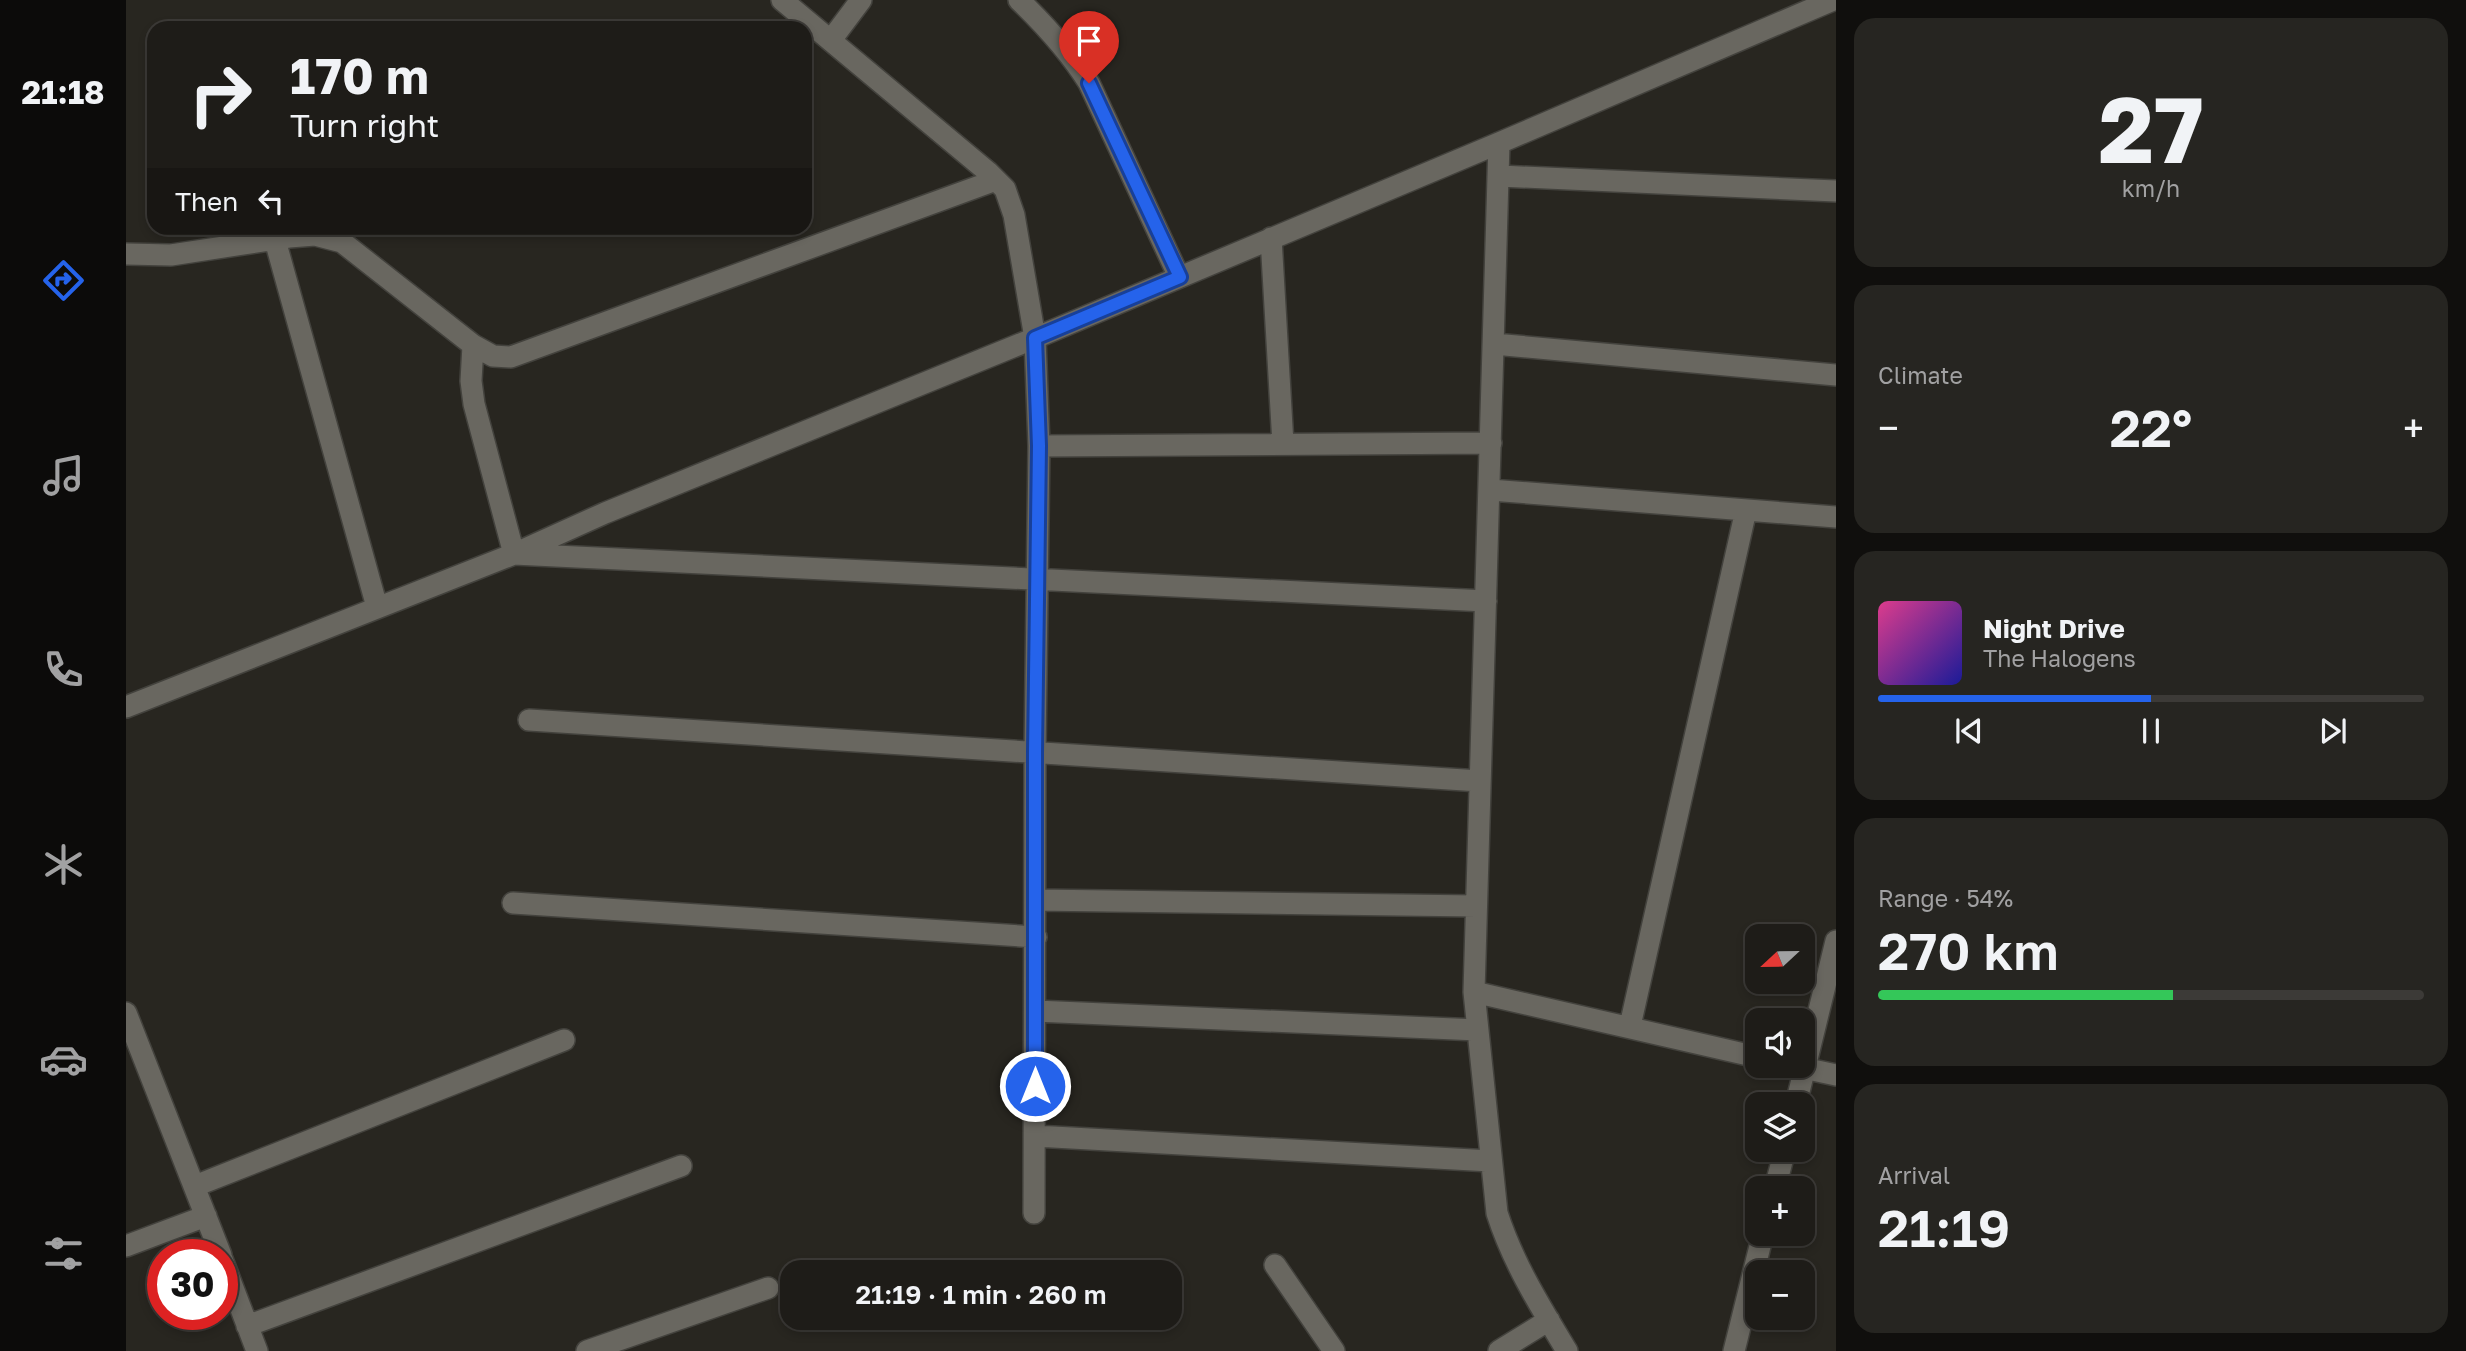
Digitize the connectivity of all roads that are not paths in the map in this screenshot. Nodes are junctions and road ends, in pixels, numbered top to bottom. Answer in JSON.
{"nodes":[{"id":1,"x":782,"y":0,"type":"edge"},
{"id":2,"x":861,"y":0,"type":"edge"},
{"id":3,"x":1019,"y":0,"type":"edge"},
{"id":4,"x":1833,"y":0,"type":"edge"},
{"id":5,"x":808,"y":21,"type":"edge"},
{"id":6,"x":812,"y":24,"type":"edge"},
{"id":7,"x":831,"y":40,"type":"junction"},
{"id":8,"x":1499,"y":143,"type":"junction"},
{"id":9,"x":1500,"y":176,"type":"junction"},
{"id":10,"x":996,"y":180,"type":"junction"},
{"id":11,"x":1836,"y":191,"type":"edge"},
{"id":12,"x":1271,"y":239,"type":"junction"},
{"id":13,"x":275,"y":240,"type":"junction"},
{"id":14,"x":126,"y":254,"type":"edge"},
{"id":15,"x":1180,"y":277,"type":"junction"},
{"id":16,"x":1035,"y":338,"type":"junction"},
{"id":17,"x":1494,"y":344,"type":"junction"},
{"id":18,"x":473,"y":345,"type":"junction"},
{"id":19,"x":1836,"y":374,"type":"edge"},
{"id":20,"x":1491,"y":443,"type":"junction"},
{"id":21,"x":1283,"y":444,"type":"junction"},
{"id":22,"x":1039,"y":446,"type":"junction"},
{"id":23,"x":1490,"y":490,"type":"junction"},
{"id":24,"x":1746,"y":510,"type":"junction"},
{"id":25,"x":1836,"y":517,"type":"edge"},
{"id":26,"x":514,"y":554,"type":"junction"},
{"id":27,"x":1037,"y":580,"type":"junction"},
{"id":28,"x":1486,"y":601,"type":"junction"},
{"id":29,"x":377,"y":607,"type":"junction"},
{"id":30,"x":126,"y":707,"type":"edge"},
{"id":31,"x":529,"y":720,"type":"dead end"},
{"id":32,"x":1035,"y":752,"type":"junction"},
{"id":33,"x":1480,"y":781,"type":"junction"},
{"id":34,"x":1035,"y":900,"type":"junction"},
{"id":35,"x":513,"y":903,"type":"dead end"},
{"id":36,"x":1476,"y":906,"type":"junction"},
{"id":37,"x":1036,"y":937,"type":"junction"},
{"id":38,"x":1836,"y":941,"type":"edge"},
{"id":39,"x":1474,"y":992,"type":"junction"},
{"id":40,"x":1035,"y":1011,"type":"junction"},
{"id":41,"x":126,"y":1013,"type":"edge"},
{"id":42,"x":1815,"y":1013,"type":"edge"},
{"id":43,"x":1630,"y":1026,"type":"junction"},
{"id":44,"x":1478,"y":1030,"type":"junction"},
{"id":45,"x":565,"y":1040,"type":"dead end"},
{"id":46,"x":1745,"y":1054,"type":"edge"},
{"id":47,"x":1815,"y":1071,"type":"edge"},
{"id":48,"x":1836,"y":1076,"type":"edge"},
{"id":49,"x":1035,"y":1136,"type":"junction"},
{"id":50,"x":1491,"y":1161,"type":"junction"},
{"id":51,"x":681,"y":1166,"type":"dead end"},
{"id":52,"x":195,"y":1186,"type":"junction"},
{"id":53,"x":1034,"y":1213,"type":"dead end"},
{"id":54,"x":206,"y":1216,"type":"junction"},
{"id":55,"x":215,"y":1239,"type":"edge"},
{"id":56,"x":126,"y":1246,"type":"edge"},
{"id":57,"x":1760,"y":1246,"type":"edge"},
{"id":58,"x":1275,"y":1265,"type":"dead end"},
{"id":59,"x":768,"y":1288,"type":"dead end"},
{"id":60,"x":238,"y":1301,"type":"edge"},
{"id":61,"x":1549,"y":1320,"type":"junction"},
{"id":62,"x":247,"y":1326,"type":"junction"},
{"id":63,"x":257,"y":1351,"type":"edge"},
{"id":64,"x":587,"y":1351,"type":"edge"},
{"id":65,"x":1334,"y":1351,"type":"edge"},
{"id":66,"x":1499,"y":1351,"type":"edge"},
{"id":67,"x":1567,"y":1351,"type":"edge"},
{"id":68,"x":1734,"y":1351,"type":"edge"}],
"edges":[{"from":1,"to":5,"type":"street"},
{"from":2,"to":7,"type":"street"},
{"from":3,"to":15,"type":"street"},
{"from":4,"to":8,"type":"street"},
{"from":6,"to":7,"type":"street"},
{"from":7,"to":10,"type":"street"},
{"from":8,"to":9,"type":"street"},
{"from":8,"to":12,"type":"street"},
{"from":9,"to":11,"type":"street"},
{"from":9,"to":17,"type":"street"},
{"from":10,"to":16,"type":"street"},
{"from":10,"to":18,"type":"street"},
{"from":12,"to":15,"type":"street"},
{"from":12,"to":21,"type":"street"},
{"from":13,"to":14,"type":"street"},
{"from":13,"to":18,"type":"street"},
{"from":13,"to":29,"type":"street"},
{"from":15,"to":16,"type":"street"},
{"from":16,"to":22,"type":"street"},
{"from":16,"to":26,"type":"street"},
{"from":17,"to":19,"type":"street"},
{"from":17,"to":20,"type":"street"},
{"from":18,"to":26,"type":"street"},
{"from":20,"to":21,"type":"street"},
{"from":20,"to":23,"type":"street"},
{"from":21,"to":22,"type":"street"},
{"from":22,"to":27,"type":"street"},
{"from":23,"to":24,"type":"street"},
{"from":23,"to":28,"type":"street"},
{"from":24,"to":25,"type":"street"},
{"from":24,"to":43,"type":"street"},
{"from":26,"to":27,"type":"street"},
{"from":26,"to":29,"type":"street"},
{"from":27,"to":28,"type":"street"},
{"from":27,"to":32,"type":"street"},
{"from":28,"to":33,"type":"street"},
{"from":29,"to":30,"type":"street"},
{"from":31,"to":32,"type":"street"},
{"from":32,"to":33,"type":"street"},
{"from":32,"to":34,"type":"street"},
{"from":33,"to":36,"type":"street"},
{"from":34,"to":36,"type":"street"},
{"from":34,"to":37,"type":"street"},
{"from":35,"to":37,"type":"street"},
{"from":36,"to":39,"type":"street"},
{"from":37,"to":40,"type":"street"},
{"from":38,"to":42,"type":"street"},
{"from":39,"to":43,"type":"street"},
{"from":39,"to":44,"type":"street"},
{"from":40,"to":44,"type":"street"},
{"from":40,"to":49,"type":"street"},
{"from":41,"to":52,"type":"street"},
{"from":43,"to":46,"type":"street"},
{"from":44,"to":50,"type":"street"},
{"from":45,"to":52,"type":"street"},
{"from":47,"to":48,"type":"street"},
{"from":49,"to":50,"type":"street"},
{"from":49,"to":53,"type":"street"},
{"from":50,"to":61,"type":"street"},
{"from":51,"to":62,"type":"street"},
{"from":52,"to":54,"type":"street"},
{"from":54,"to":55,"type":"street"},
{"from":54,"to":56,"type":"street"},
{"from":57,"to":68,"type":"street"},
{"from":58,"to":65,"type":"street"},
{"from":59,"to":64,"type":"street"},
{"from":60,"to":62,"type":"street"},
{"from":61,"to":66,"type":"street"},
{"from":61,"to":67,"type":"street"},
{"from":62,"to":63,"type":"street"}]}
